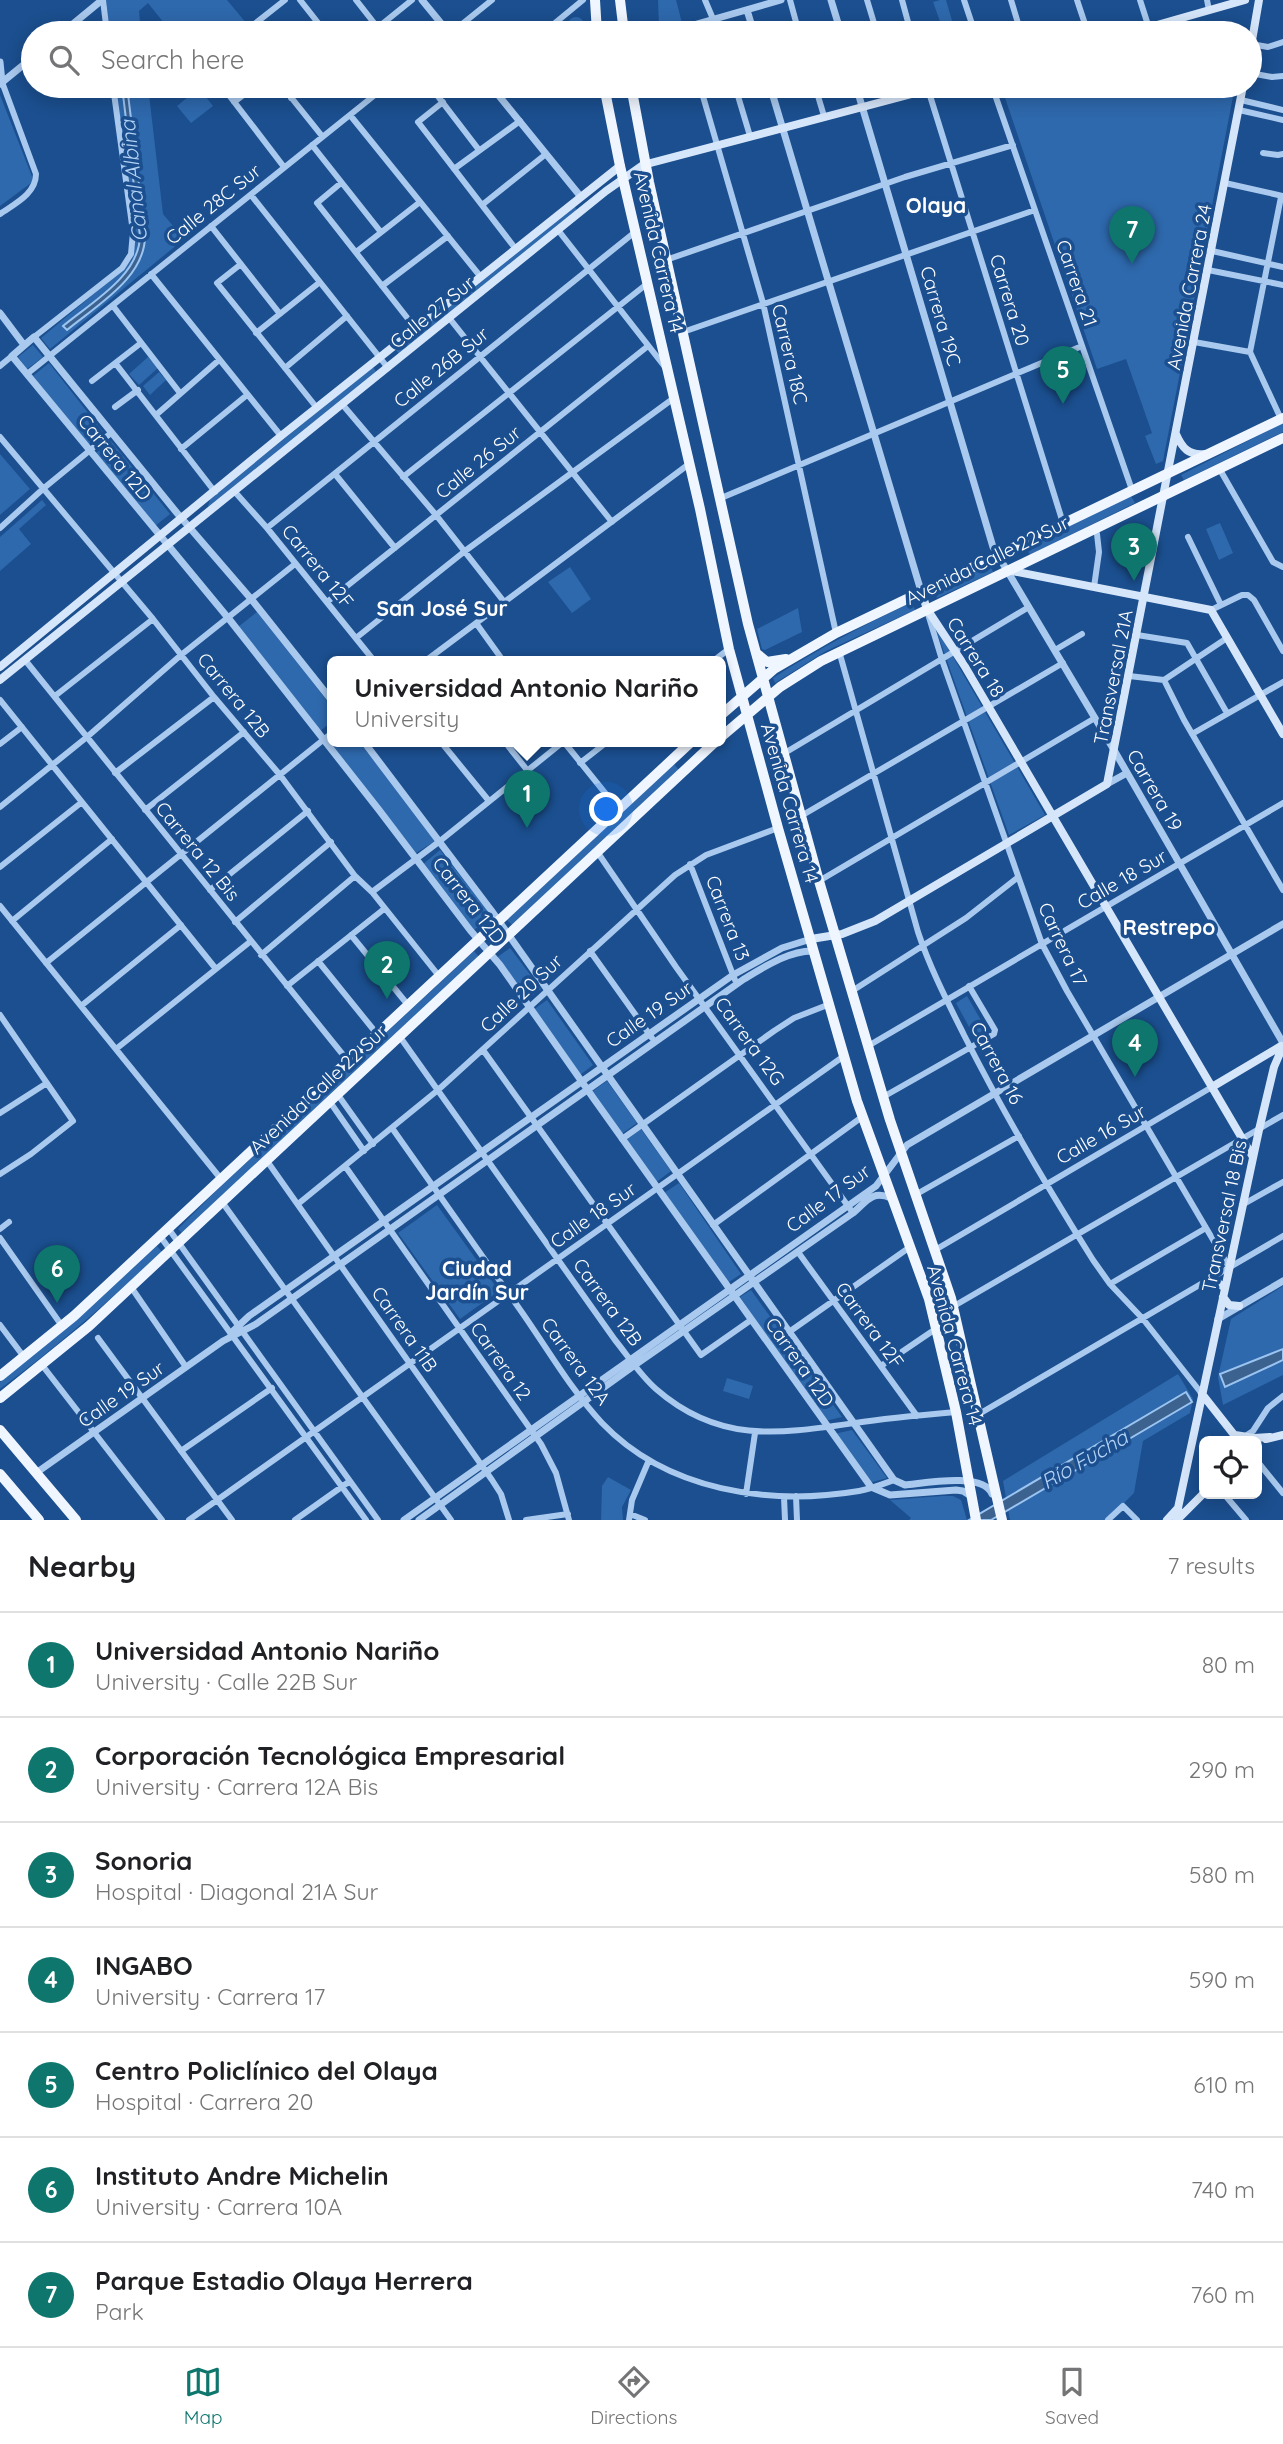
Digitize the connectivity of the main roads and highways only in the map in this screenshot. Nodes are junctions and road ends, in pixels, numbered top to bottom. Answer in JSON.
{"nodes":[{"id":1,"x":595,"y":0,"type":"edge"},
{"id":2,"x":620,"y":0,"type":"edge"},
{"id":3,"x":1245,"y":0,"type":"edge"},
{"id":4,"x":1259,"y":0,"type":"edge"},
{"id":5,"x":596,"y":21,"type":"edge"},
{"id":6,"x":623,"y":21,"type":"edge"},
{"id":7,"x":1172,"y":21,"type":"edge"},
{"id":8,"x":1255,"y":21,"type":"edge"},
{"id":9,"x":606,"y":98,"type":"edge"},
{"id":10,"x":633,"y":98,"type":"edge"},
{"id":11,"x":895,"y":98,"type":"edge"},
{"id":12,"x":1241,"y":98,"type":"edge"},
{"id":13,"x":645,"y":163,"type":"junction"},
{"id":14,"x":620,"y":166,"type":"junction"},
{"id":15,"x":623,"y":178,"type":"junction"},
{"id":16,"x":1282,"y":418,"type":"edge"},
{"id":17,"x":1176,"y":434,"type":"junction"},
{"id":18,"x":1283,"y":438,"type":"edge"},
{"id":19,"x":1208,"y":453,"type":"junction"},
{"id":20,"x":1169,"y":472,"type":"junction"},
{"id":21,"x":1165,"y":494,"type":"junction"},
{"id":22,"x":1007,"y":570,"type":"junction"},
{"id":23,"x":921,"y":591,"type":"junction"},
{"id":24,"x":1144,"y":597,"type":"junction"},
{"id":25,"x":927,"y":609,"type":"junction"},
{"id":26,"x":756,"y":653,"type":"junction"},
{"id":27,"x":790,"y":659,"type":"junction"},
{"id":28,"x":1,"y":665,"type":"edge"},
{"id":29,"x":762,"y":679,"type":"junction"},
{"id":30,"x":0,"y":680,"type":"edge"},
{"id":31,"x":742,"y":696,"type":"junction"},
{"id":32,"x":767,"y":697,"type":"junction"},
{"id":33,"x":726,"y":710,"type":"edge"},
{"id":34,"x":747,"y":714,"type":"junction"},
{"id":35,"x":726,"y":733,"type":"edge"},
{"id":36,"x":1283,"y":734,"type":"edge"},
{"id":37,"x":684,"y":747,"type":"edge"},
{"id":38,"x":710,"y":747,"type":"edge"},
{"id":39,"x":1107,"y":784,"type":"joint"},
{"id":40,"x":1053,"y":816,"type":"junction"},
{"id":41,"x":834,"y":936,"type":"junction"},
{"id":42,"x":811,"y":939,"type":"junction"},
{"id":43,"x":1283,"y":1045,"type":"edge"},
{"id":44,"x":1212,"y":1087,"type":"junction"},
{"id":45,"x":1253,"y":1157,"type":"junction"},
{"id":46,"x":1212,"y":1278,"type":"road end"},
{"id":47,"x":1224,"y":1292,"type":"junction"},
{"id":48,"x":1239,"y":1306,"type":"road end"},
{"id":49,"x":0,"y":1376,"type":"edge"},
{"id":50,"x":1202,"y":1394,"type":"junction"},
{"id":51,"x":0,"y":1398,"type":"edge"},
{"id":52,"x":0,"y":1430,"type":"edge"},
{"id":53,"x":1283,"y":1435,"type":"edge"},
{"id":54,"x":1238,"y":1436,"type":"edge"},
{"id":55,"x":1262,"y":1437,"type":"edge"},
{"id":56,"x":1269,"y":1437,"type":"junction"},
{"id":57,"x":1262,"y":1440,"type":"edge"},
{"id":58,"x":0,"y":1474,"type":"edge"},
{"id":59,"x":1199,"y":1498,"type":"edge"},
{"id":60,"x":1178,"y":1508,"type":"junction"},
{"id":61,"x":975,"y":1516,"type":"edge"},
{"id":62,"x":1179,"y":1519,"type":"edge"},
{"id":63,"x":38,"y":1520,"type":"edge"},
{"id":64,"x":76,"y":1520,"type":"edge"},
{"id":65,"x":1001,"y":1520,"type":"edge"},
{"id":66,"x":1167,"y":1520,"type":"edge"}],
"edges":[{"from":1,"to":5,"type":"main road"},
{"from":2,"to":6,"type":"main road"},
{"from":3,"to":7,"type":"main road"},
{"from":4,"to":8,"type":"main road"},
{"from":9,"to":14,"type":"main road","name":"Avenida Carrera 14"},
{"from":10,"to":13,"type":"main road","name":"Avenida Carrera 14"},
{"from":11,"to":13,"type":"main road","name":"Calle 27 Sur"},
{"from":12,"to":17,"type":"main road","name":"Avenida Carrera 24"},
{"from":13,"to":15,"type":"main road","name":"Calle 27 Sur"},
{"from":13,"to":26,"type":"main road","name":"Avenida Carrera 14"},
{"from":14,"to":15,"type":"main road","name":"Avenida Carrera 14"},
{"from":14,"to":28,"type":"main road","name":"Calle 27 Sur"},
{"from":15,"to":30,"type":"main road","name":"Calle 27 Sur"},
{"from":15,"to":31,"type":"main road","name":"Avenida Carrera 14"},
{"from":16,"to":19,"type":"main road","name":"Avenida Calle 22 Sur"},
{"from":17,"to":19,"type":"main road"},
{"from":17,"to":20,"type":"main road","name":"Avenida Carrera 24"},
{"from":18,"to":21,"type":"main road","name":"Avenida Calle 22 Sur"},
{"from":19,"to":20,"type":"main road","name":"Avenida Calle 22 Sur"},
{"from":20,"to":21,"type":"main road","name":"Avenida Carrera 24"},
{"from":20,"to":23,"type":"main road","name":"Avenida Calle 22 Sur"},
{"from":21,"to":22,"type":"main road","name":"Avenida Calle 22 Sur"},
{"from":21,"to":24,"type":"main road","name":"Transversal 21A"},
{"from":22,"to":24,"type":"main road"},
{"from":22,"to":25,"type":"main road","name":"Avenida Calle 22 Sur"},
{"from":23,"to":25,"type":"main road","name":"Carrera 18"},
{"from":23,"to":27,"type":"main road","name":"Avenida Calle 22 Sur"},
{"from":24,"to":36,"type":"main road"},
{"from":24,"to":39,"type":"main road","name":"Transversal 21A"},
{"from":25,"to":32,"type":"main road","name":"Avenida Calle 22 Sur"},
{"from":25,"to":40,"type":"main road","name":"Carrera 18"},
{"from":26,"to":27,"type":"main road"},
{"from":26,"to":29,"type":"main road","name":"Avenida Carrera 14"},
{"from":27,"to":29,"type":"main road","name":"Avenida Calle 22 Sur"},
{"from":29,"to":31,"type":"main road","name":"Avenida Calle 22 Sur"},
{"from":29,"to":32,"type":"main road","name":"Avenida Carrera 14"},
{"from":31,"to":33,"type":"main road","name":"Avenida Calle 22 Sur"},
{"from":31,"to":34,"type":"main road","name":"Avenida Carrera 14"},
{"from":32,"to":34,"type":"main road","name":"Avenida Calle 22 Sur"},
{"from":32,"to":41,"type":"main road","name":"Avenida Carrera 14"},
{"from":34,"to":35,"type":"main road","name":"Avenida Calle 22 Sur"},
{"from":34,"to":42,"type":"main road","name":"Avenida Carrera 14"},
{"from":37,"to":49,"type":"main road","name":"Avenida Calle 22 Sur"},
{"from":38,"to":51,"type":"main road","name":"Avenida Calle 22 Sur"},
{"from":39,"to":40,"type":"main road","name":"Calle 19 Sur"},
{"from":40,"to":41,"type":"main road","name":"Calle 19 Sur"},
{"from":40,"to":44,"type":"main road","name":"Carrera 18"},
{"from":41,"to":42,"type":"main road","name":"Calle 19 Sur"},
{"from":41,"to":65,"type":"main road","name":"Avenida Carrera 14"},
{"from":42,"to":61,"type":"main road","name":"Avenida Carrera 14"},
{"from":43,"to":44,"type":"main road","name":"Calle 16 Sur"},
{"from":43,"to":45,"type":"main road","name":"Transversal 18 Bis"},
{"from":44,"to":45,"type":"main road","name":"Carrera 18"},
{"from":45,"to":47,"type":"main road","name":"Transversal 18 Bis"},
{"from":46,"to":47,"type":"main road"},
{"from":47,"to":48,"type":"main road"},
{"from":47,"to":50,"type":"main road","name":"Transversal 18 Bis"},
{"from":50,"to":54,"type":"main road","name":"Carrera 16"},
{"from":50,"to":60,"type":"main road","name":"Transversal 18 Bis"},
{"from":52,"to":64,"type":"main road"},
{"from":53,"to":56,"type":"main road"},
{"from":55,"to":56,"type":"main road"},
{"from":56,"to":57,"type":"main road"},
{"from":58,"to":63,"type":"main road"},
{"from":59,"to":62,"type":"main road"},
{"from":60,"to":62,"type":"main road"},
{"from":60,"to":66,"type":"main road"}]}
